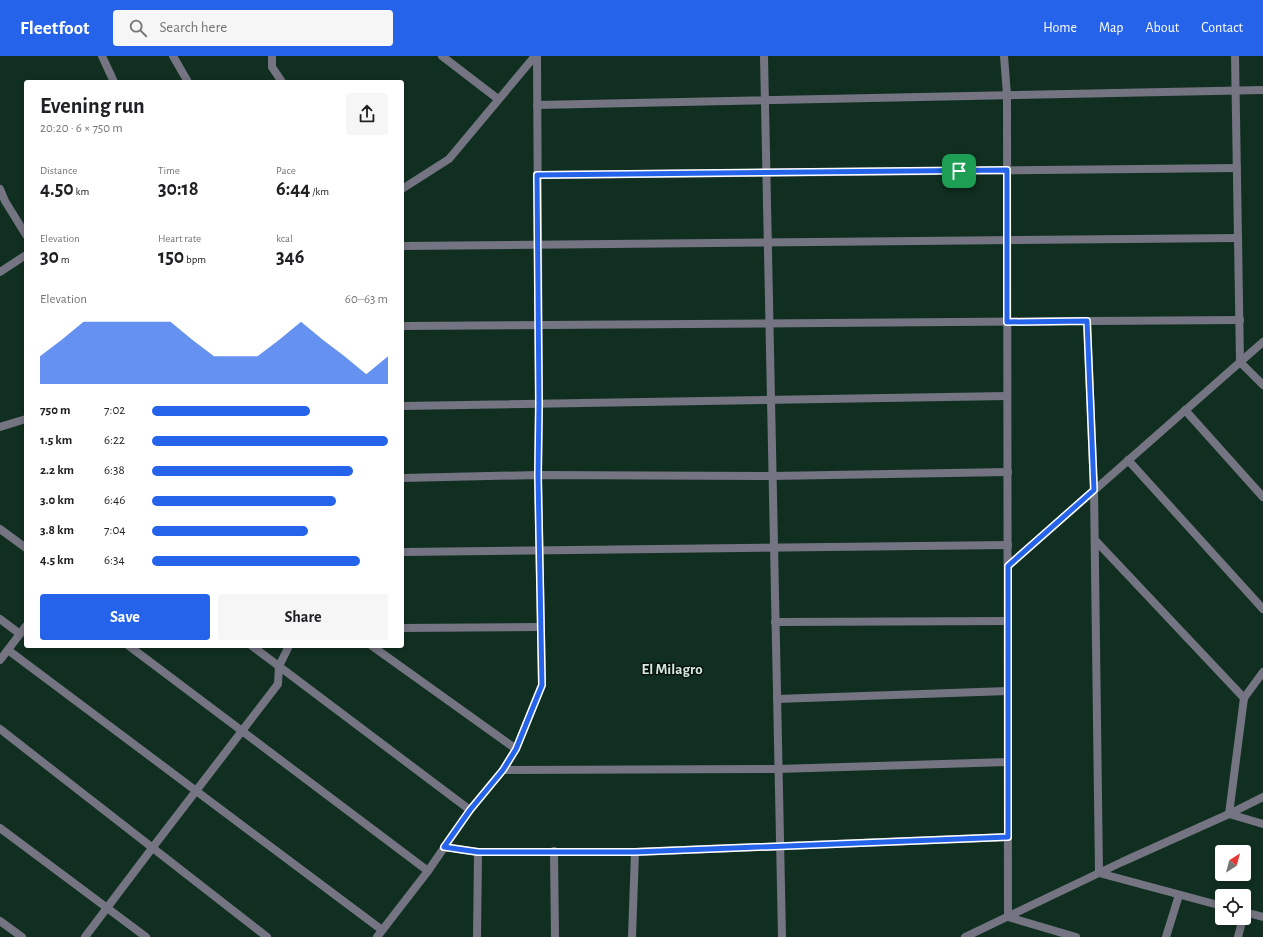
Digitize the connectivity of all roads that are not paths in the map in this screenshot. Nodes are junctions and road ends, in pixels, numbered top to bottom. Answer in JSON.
{"nodes":[{"id":1,"x":102,"y":56,"type":"edge"},
{"id":2,"x":173,"y":56,"type":"edge"},
{"id":3,"x":272,"y":56,"type":"edge"},
{"id":4,"x":442,"y":56,"type":"edge"},
{"id":5,"x":536,"y":56,"type":"edge"},
{"id":6,"x":764,"y":56,"type":"edge"},
{"id":7,"x":1004,"y":56,"type":"edge"},
{"id":8,"x":1235,"y":56,"type":"edge"},
{"id":9,"x":113,"y":80,"type":"edge"},
{"id":10,"x":187,"y":80,"type":"edge"},
{"id":11,"x":281,"y":80,"type":"edge"},
{"id":12,"x":1235,"y":90,"type":"junction"},
{"id":13,"x":1263,"y":90,"type":"edge"},
{"id":14,"x":1007,"y":95,"type":"junction"},
{"id":15,"x":498,"y":99,"type":"junction"},
{"id":16,"x":764,"y":100,"type":"junction"},
{"id":17,"x":537,"y":105,"type":"junction"},
{"id":18,"x":1237,"y":168,"type":"junction"},
{"id":19,"x":1007,"y":170,"type":"junction"},
{"id":20,"x":766,"y":172,"type":"junction"},
{"id":21,"x":537,"y":175,"type":"junction"},
{"id":22,"x":404,"y":188,"type":"edge"},
{"id":23,"x":0,"y":189,"type":"edge"},
{"id":24,"x":2,"y":202,"type":"edge"},
{"id":25,"x":24,"y":232,"type":"edge"},
{"id":26,"x":1238,"y":238,"type":"junction"},
{"id":27,"x":1007,"y":240,"type":"junction"},
{"id":28,"x":767,"y":242,"type":"junction"},
{"id":29,"x":538,"y":244,"type":"junction"},
{"id":30,"x":404,"y":246,"type":"edge"},
{"id":31,"x":24,"y":256,"type":"edge"},
{"id":32,"x":0,"y":272,"type":"edge"},
{"id":33,"x":1240,"y":320,"type":"junction"},
{"id":34,"x":1087,"y":321,"type":"junction"},
{"id":35,"x":1007,"y":322,"type":"junction"},
{"id":36,"x":769,"y":323,"type":"junction"},
{"id":37,"x":539,"y":325,"type":"junction"},
{"id":38,"x":404,"y":326,"type":"edge"},
{"id":39,"x":1263,"y":342,"type":"edge"},
{"id":40,"x":1240,"y":362,"type":"junction"},
{"id":41,"x":1263,"y":385,"type":"edge"},
{"id":42,"x":1007,"y":396,"type":"junction"},
{"id":43,"x":771,"y":400,"type":"junction"},
{"id":44,"x":539,"y":404,"type":"junction"},
{"id":45,"x":404,"y":406,"type":"edge"},
{"id":46,"x":1185,"y":410,"type":"junction"},
{"id":47,"x":24,"y":420,"type":"edge"},
{"id":48,"x":0,"y":427,"type":"edge"},
{"id":49,"x":1128,"y":460,"type":"junction"},
{"id":50,"x":1008,"y":472,"type":"junction"},
{"id":51,"x":538,"y":475,"type":"junction"},
{"id":52,"x":772,"y":476,"type":"junction"},
{"id":53,"x":404,"y":478,"type":"edge"},
{"id":54,"x":1094,"y":490,"type":"junction"},
{"id":55,"x":1263,"y":497,"type":"edge"},
{"id":56,"x":0,"y":529,"type":"edge"},
{"id":57,"x":1095,"y":540,"type":"junction"},
{"id":58,"x":1008,"y":545,"type":"junction"},
{"id":59,"x":24,"y":547,"type":"edge"},
{"id":60,"x":774,"y":547,"type":"junction"},
{"id":61,"x":539,"y":551,"type":"junction"},
{"id":62,"x":404,"y":552,"type":"edge"},
{"id":63,"x":1008,"y":566,"type":"junction"},
{"id":64,"x":1263,"y":609,"type":"edge"},
{"id":65,"x":0,"y":619,"type":"edge"},
{"id":66,"x":1008,"y":621,"type":"junction"},
{"id":67,"x":775,"y":622,"type":"junction"},
{"id":68,"x":540,"y":626,"type":"junction"},
{"id":69,"x":404,"y":628,"type":"edge"},
{"id":70,"x":24,"y":629,"type":"edge"},
{"id":71,"x":20,"y":634,"type":"junction"},
{"id":72,"x":132,"y":648,"type":"edge"},
{"id":73,"x":255,"y":648,"type":"edge"},
{"id":74,"x":289,"y":648,"type":"edge"},
{"id":75,"x":375,"y":648,"type":"edge"},
{"id":76,"x":8,"y":650,"type":"junction"},
{"id":77,"x":0,"y":660,"type":"edge"},
{"id":78,"x":279,"y":666,"type":"junction"},
{"id":79,"x":1263,"y":672,"type":"edge"},
{"id":80,"x":1008,"y":692,"type":"junction"},
{"id":81,"x":1244,"y":698,"type":"junction"},
{"id":82,"x":777,"y":699,"type":"junction"},
{"id":83,"x":0,"y":729,"type":"edge"},
{"id":84,"x":243,"y":731,"type":"junction"},
{"id":85,"x":516,"y":749,"type":"junction"},
{"id":86,"x":1008,"y":762,"type":"junction"},
{"id":87,"x":778,"y":769,"type":"junction"},
{"id":88,"x":503,"y":770,"type":"junction"},
{"id":89,"x":197,"y":791,"type":"junction"},
{"id":90,"x":1263,"y":797,"type":"edge"},
{"id":91,"x":470,"y":810,"type":"junction"},
{"id":92,"x":1229,"y":814,"type":"junction"},
{"id":93,"x":1263,"y":824,"type":"edge"},
{"id":94,"x":0,"y":828,"type":"edge"},
{"id":95,"x":1008,"y":837,"type":"junction"},
{"id":96,"x":780,"y":846,"type":"junction"},
{"id":97,"x":153,"y":847,"type":"junction"},
{"id":98,"x":444,"y":847,"type":"junction"},
{"id":99,"x":554,"y":851,"type":"junction"},
{"id":100,"x":478,"y":852,"type":"junction"},
{"id":101,"x":635,"y":852,"type":"junction"},
{"id":102,"x":428,"y":871,"type":"junction"},
{"id":103,"x":1099,"y":873,"type":"junction"},
{"id":104,"x":1179,"y":895,"type":"junction"},
{"id":105,"x":1215,"y":904,"type":"edge"},
{"id":106,"x":107,"y":908,"type":"junction"},
{"id":107,"x":1251,"y":915,"type":"edge"},
{"id":108,"x":1008,"y":917,"type":"junction"},
{"id":109,"x":1263,"y":917,"type":"edge"},
{"id":110,"x":0,"y":921,"type":"edge"},
{"id":111,"x":1241,"y":925,"type":"edge"},
{"id":112,"x":380,"y":934,"type":"edge"},
{"id":113,"x":22,"y":937,"type":"edge"},
{"id":114,"x":85,"y":937,"type":"edge"},
{"id":115,"x":146,"y":937,"type":"edge"},
{"id":116,"x":267,"y":937,"type":"edge"},
{"id":117,"x":477,"y":937,"type":"edge"},
{"id":118,"x":555,"y":937,"type":"edge"},
{"id":119,"x":632,"y":937,"type":"edge"},
{"id":120,"x":782,"y":937,"type":"edge"},
{"id":121,"x":965,"y":937,"type":"edge"},
{"id":122,"x":1076,"y":937,"type":"edge"},
{"id":123,"x":1166,"y":937,"type":"edge"},
{"id":124,"x":1238,"y":937,"type":"edge"}],
"edges":[{"from":1,"to":9,"type":"street"},
{"from":2,"to":10,"type":"street"},
{"from":3,"to":11,"type":"street"},
{"from":4,"to":15,"type":"street"},
{"from":5,"to":15,"type":"street"},
{"from":5,"to":17,"type":"street"},
{"from":6,"to":16,"type":"street"},
{"from":7,"to":14,"type":"street"},
{"from":8,"to":12,"type":"street"},
{"from":12,"to":13,"type":"street"},
{"from":12,"to":14,"type":"street"},
{"from":12,"to":18,"type":"street"},
{"from":14,"to":16,"type":"street"},
{"from":14,"to":19,"type":"street"},
{"from":15,"to":22,"type":"street"},
{"from":16,"to":17,"type":"street"},
{"from":16,"to":20,"type":"street"},
{"from":17,"to":21,"type":"street"},
{"from":18,"to":19,"type":"street"},
{"from":18,"to":26,"type":"street"},
{"from":19,"to":20,"type":"street"},
{"from":19,"to":27,"type":"street"},
{"from":20,"to":21,"type":"street"},
{"from":20,"to":28,"type":"street"},
{"from":21,"to":29,"type":"street"},
{"from":23,"to":24,"type":"street"},
{"from":24,"to":25,"type":"street"},
{"from":26,"to":27,"type":"street"},
{"from":26,"to":33,"type":"street"},
{"from":27,"to":28,"type":"street"},
{"from":27,"to":35,"type":"street"},
{"from":28,"to":29,"type":"street"},
{"from":28,"to":36,"type":"street"},
{"from":29,"to":30,"type":"street"},
{"from":29,"to":37,"type":"street"},
{"from":31,"to":32,"type":"street"},
{"from":33,"to":34,"type":"street"},
{"from":33,"to":40,"type":"street"},
{"from":34,"to":35,"type":"street"},
{"from":34,"to":54,"type":"street"},
{"from":35,"to":36,"type":"street"},
{"from":35,"to":42,"type":"street"},
{"from":36,"to":37,"type":"street"},
{"from":36,"to":43,"type":"street"},
{"from":37,"to":38,"type":"street"},
{"from":37,"to":44,"type":"street"},
{"from":39,"to":40,"type":"street"},
{"from":40,"to":41,"type":"street"},
{"from":40,"to":46,"type":"street"},
{"from":42,"to":43,"type":"street"},
{"from":42,"to":50,"type":"street"},
{"from":43,"to":44,"type":"street"},
{"from":43,"to":52,"type":"street"},
{"from":44,"to":45,"type":"street"},
{"from":44,"to":51,"type":"street"},
{"from":46,"to":49,"type":"street"},
{"from":46,"to":55,"type":"street"},
{"from":47,"to":48,"type":"street"},
{"from":49,"to":54,"type":"street"},
{"from":49,"to":64,"type":"street"},
{"from":50,"to":52,"type":"street"},
{"from":50,"to":58,"type":"street"},
{"from":51,"to":52,"type":"street"},
{"from":51,"to":53,"type":"street"},
{"from":51,"to":61,"type":"street"},
{"from":52,"to":60,"type":"street"},
{"from":54,"to":57,"type":"street"},
{"from":54,"to":63,"type":"street"},
{"from":56,"to":59,"type":"street"},
{"from":57,"to":81,"type":"street"},
{"from":57,"to":103,"type":"street"},
{"from":58,"to":60,"type":"street"},
{"from":58,"to":63,"type":"street"},
{"from":60,"to":61,"type":"street"},
{"from":60,"to":67,"type":"street"},
{"from":61,"to":62,"type":"street"},
{"from":61,"to":68,"type":"street"},
{"from":63,"to":66,"type":"street"},
{"from":65,"to":71,"type":"street"},
{"from":66,"to":67,"type":"street"},
{"from":66,"to":80,"type":"street"},
{"from":67,"to":82,"type":"street"},
{"from":68,"to":69,"type":"street"},
{"from":68,"to":85,"type":"street"},
{"from":70,"to":71,"type":"street"},
{"from":71,"to":76,"type":"street"},
{"from":72,"to":84,"type":"street"},
{"from":73,"to":78,"type":"street"},
{"from":74,"to":78,"type":"street"},
{"from":75,"to":85,"type":"street"},
{"from":76,"to":77,"type":"street"},
{"from":76,"to":89,"type":"street"},
{"from":78,"to":84,"type":"street"},
{"from":78,"to":91,"type":"street"},
{"from":79,"to":81,"type":"street"},
{"from":80,"to":82,"type":"street"},
{"from":80,"to":86,"type":"street"},
{"from":81,"to":92,"type":"street"},
{"from":82,"to":87,"type":"street"},
{"from":83,"to":97,"type":"street"},
{"from":84,"to":89,"type":"street"},
{"from":84,"to":102,"type":"street"},
{"from":85,"to":88,"type":"street"},
{"from":86,"to":87,"type":"street"},
{"from":86,"to":95,"type":"street"},
{"from":87,"to":88,"type":"street"},
{"from":87,"to":96,"type":"street"},
{"from":88,"to":91,"type":"street"},
{"from":89,"to":97,"type":"street"},
{"from":89,"to":112,"type":"street"},
{"from":90,"to":92,"type":"street"},
{"from":91,"to":98,"type":"street"},
{"from":92,"to":93,"type":"street"},
{"from":92,"to":103,"type":"street"},
{"from":94,"to":106,"type":"street"},
{"from":95,"to":96,"type":"street"},
{"from":95,"to":108,"type":"street"},
{"from":96,"to":101,"type":"street"},
{"from":96,"to":120,"type":"street"},
{"from":97,"to":106,"type":"street"},
{"from":97,"to":116,"type":"street"},
{"from":98,"to":100,"type":"street"},
{"from":98,"to":102,"type":"street"},
{"from":99,"to":100,"type":"street"},
{"from":99,"to":101,"type":"street"},
{"from":99,"to":118,"type":"street"},
{"from":100,"to":117,"type":"street"},
{"from":101,"to":119,"type":"street"},
{"from":102,"to":112,"type":"street"},
{"from":103,"to":104,"type":"street"},
{"from":103,"to":108,"type":"street"},
{"from":104,"to":105,"type":"street"},
{"from":104,"to":123,"type":"street"},
{"from":106,"to":114,"type":"street"},
{"from":106,"to":115,"type":"street"},
{"from":107,"to":109,"type":"street"},
{"from":108,"to":121,"type":"street"},
{"from":108,"to":122,"type":"street"},
{"from":110,"to":113,"type":"street"},
{"from":111,"to":124,"type":"street"}]}
